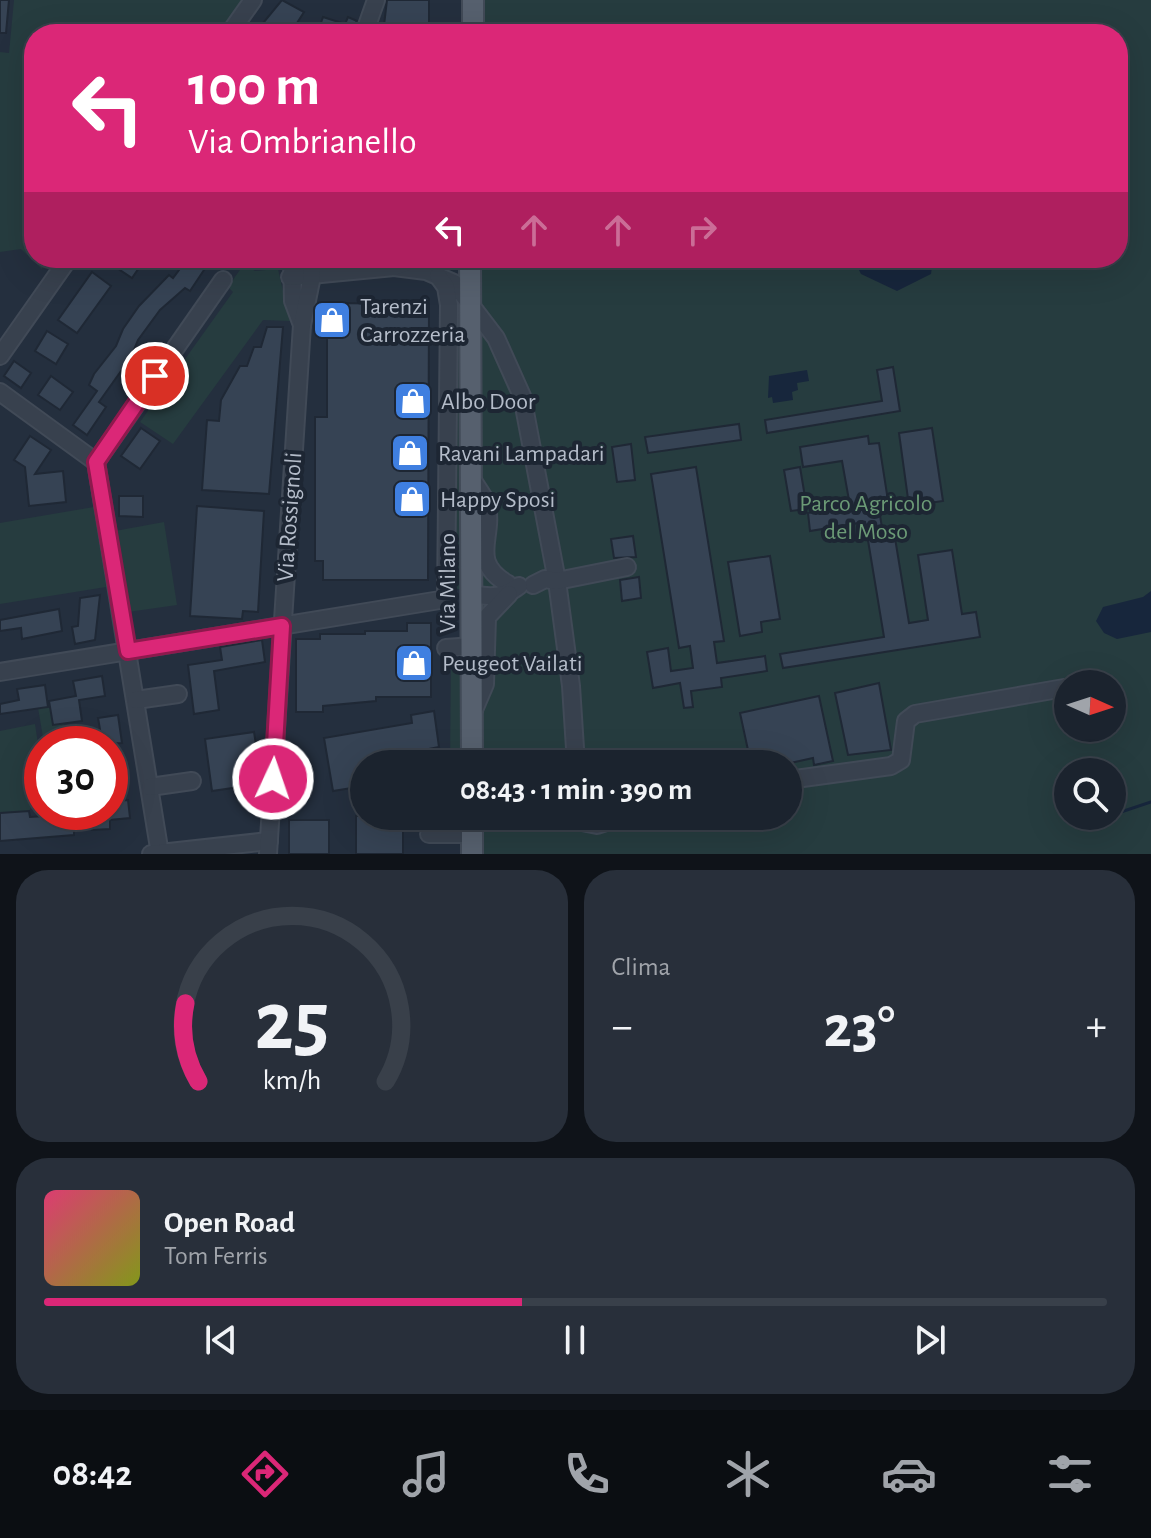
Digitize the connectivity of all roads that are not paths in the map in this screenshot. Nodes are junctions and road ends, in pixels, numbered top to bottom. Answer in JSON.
{"nodes":[{"id":1,"x":253,"y":0,"type":"edge"},
{"id":2,"x":376,"y":0,"type":"edge"},
{"id":3,"x":473,"y":0,"type":"edge"},
{"id":4,"x":236,"y":24,"type":"edge"},
{"id":5,"x":368,"y":24,"type":"edge"},
{"id":6,"x":473,"y":24,"type":"edge"},
{"id":7,"x":62,"y":268,"type":"edge"},
{"id":8,"x":291,"y":268,"type":"edge"},
{"id":9,"x":311,"y":268,"type":"edge"},
{"id":10,"x":338,"y":268,"type":"edge"},
{"id":11,"x":382,"y":268,"type":"edge"},
{"id":12,"x":399,"y":268,"type":"edge"},
{"id":13,"x":453,"y":268,"type":"edge"},
{"id":14,"x":469,"y":268,"type":"edge"},
{"id":15,"x":359,"y":270,"type":"junction"},
{"id":16,"x":312,"y":276,"type":"junction"},
{"id":17,"x":438,"y":276,"type":"junction"},
{"id":18,"x":290,"y":277,"type":"junction"},
{"id":19,"x":223,"y":280,"type":"dead end"},
{"id":20,"x":470,"y":309,"type":"junction"},
{"id":21,"x":302,"y":325,"type":"junction"},
{"id":22,"x":0,"y":356,"type":"edge"},
{"id":23,"x":0,"y":392,"type":"edge"},
{"id":24,"x":96,"y":462,"type":"junction"},
{"id":25,"x":472,"y":479,"type":"junction"},
{"id":26,"x":627,"y":567,"type":"dead end"},
{"id":27,"x":557,"y":581,"type":"junction"},
{"id":28,"x":517,"y":587,"type":"junction"},
{"id":29,"x":474,"y":594,"type":"junction"},
{"id":30,"x":282,"y":626,"type":"junction"},
{"id":31,"x":473,"y":646,"type":"junction"},
{"id":32,"x":446,"y":648,"type":"dead end"},
{"id":33,"x":128,"y":651,"type":"junction"},
{"id":34,"x":0,"y":672,"type":"edge"},
{"id":35,"x":1054,"y":690,"type":"edge"},
{"id":36,"x":178,"y":694,"type":"dead end"},
{"id":37,"x":136,"y":700,"type":"junction"},
{"id":38,"x":473,"y":714,"type":"junction"},
{"id":39,"x":472,"y":750,"type":"edge"},
{"id":40,"x":575,"y":750,"type":"edge"},
{"id":41,"x":802,"y":778,"type":"edge"},
{"id":42,"x":192,"y":781,"type":"dead end"},
{"id":43,"x":150,"y":787,"type":"junction"},
{"id":44,"x":429,"y":834,"type":"dead end"},
{"id":45,"x":472,"y":835,"type":"edge"},
{"id":46,"x":269,"y":847,"type":"edge"},
{"id":47,"x":149,"y":854,"type":"edge"},
{"id":48,"x":160,"y":854,"type":"edge"}],
"edges":[{"from":1,"to":4,"type":"street"},
{"from":2,"to":5,"type":"street"},
{"from":3,"to":6,"type":"main road"},
{"from":7,"to":22,"type":"street"},
{"from":8,"to":18,"type":"street","name":"Via Rossignoli"},
{"from":9,"to":16,"type":"street","name":"Via Rossignoli"},
{"from":10,"to":15,"type":"street"},
{"from":11,"to":15,"type":"street"},
{"from":12,"to":17,"type":"street"},
{"from":13,"to":17,"type":"street"},
{"from":14,"to":20,"type":"main road","name":"Via Milano"},
{"from":15,"to":16,"type":"street"},
{"from":16,"to":18,"type":"street"},
{"from":16,"to":21,"type":"street","name":"Via Rossignoli"},
{"from":17,"to":20,"type":"street"},
{"from":17,"to":30,"type":"street"},
{"from":18,"to":21,"type":"street","name":"Via Rossignoli"},
{"from":19,"to":24,"type":"street"},
{"from":20,"to":25,"type":"main road","name":"Via Milano"},
{"from":20,"to":27,"type":"street"},
{"from":21,"to":30,"type":"street","name":"Via Rossignoli"},
{"from":23,"to":24,"type":"street"},
{"from":24,"to":33,"type":"street"},
{"from":25,"to":28,"type":"street"},
{"from":25,"to":29,"type":"main road","name":"Via Milano"},
{"from":26,"to":27,"type":"street"},
{"from":27,"to":28,"type":"street"},
{"from":27,"to":40,"type":"street"},
{"from":28,"to":29,"type":"street"},
{"from":28,"to":38,"type":"street"},
{"from":29,"to":31,"type":"main road","name":"Via Milano"},
{"from":30,"to":33,"type":"street"},
{"from":30,"to":46,"type":"street","name":"Via Rossignoli"},
{"from":31,"to":32,"type":"street"},
{"from":31,"to":38,"type":"main road","name":"Via Milano"},
{"from":33,"to":34,"type":"street"},
{"from":33,"to":37,"type":"street"},
{"from":35,"to":41,"type":"street"},
{"from":36,"to":37,"type":"street"},
{"from":37,"to":43,"type":"street"},
{"from":38,"to":39,"type":"main road","name":"Via Milano"},
{"from":42,"to":43,"type":"street"},
{"from":43,"to":48,"type":"street"},
{"from":44,"to":45,"type":"street"},
{"from":46,"to":48,"type":"street"},
{"from":47,"to":48,"type":"street"}]}
